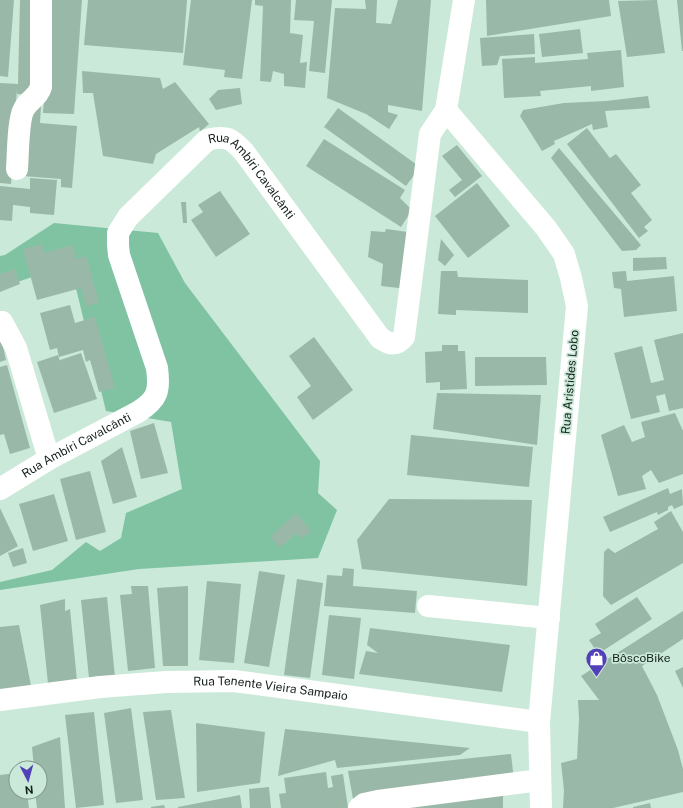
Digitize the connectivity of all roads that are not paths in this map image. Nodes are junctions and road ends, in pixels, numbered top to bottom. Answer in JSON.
{"nodes":[{"id":1,"x":41,"y":0,"type":"edge"},
{"id":2,"x":464,"y":0,"type":"edge"},
{"id":3,"x":446,"y":110,"type":"junction"},
{"id":4,"x":17,"y":169,"type":"dead end"},
{"id":5,"x":0,"y":322,"type":"edge"},
{"id":6,"x":49,"y":459,"type":"junction"},
{"id":7,"x":0,"y":489,"type":"edge"},
{"id":8,"x":428,"y":606,"type":"dead end"},
{"id":9,"x":549,"y":618,"type":"junction"},
{"id":10,"x":0,"y":700,"type":"edge"},
{"id":11,"x":539,"y":722,"type":"junction"},
{"id":12,"x":540,"y":780,"type":"junction"},
{"id":13,"x":359,"y":808,"type":"edge"},
{"id":14,"x":541,"y":808,"type":"edge"}],
"edges":[{"from":1,"to":4,"type":"street"},
{"from":2,"to":3,"type":"street"},
{"from":3,"to":6,"type":"street","name":"Rua Ambíri Cavalcânti"},
{"from":3,"to":9,"type":"street","name":"Rua Aristides Lobo"},
{"from":5,"to":6,"type":"street"},
{"from":6,"to":7,"type":"street","name":"Rua Ambíri Cavalcânti"},
{"from":8,"to":9,"type":"street"},
{"from":9,"to":11,"type":"street","name":"Rua Aristides Lobo"},
{"from":10,"to":11,"type":"street","name":"Rua Tenente Vieira Sampaio"},
{"from":11,"to":12,"type":"street","name":"Rua Aristides Lobo"},
{"from":12,"to":13,"type":"street"},
{"from":12,"to":14,"type":"street","name":"Rua Aristides Lobo"}]}
